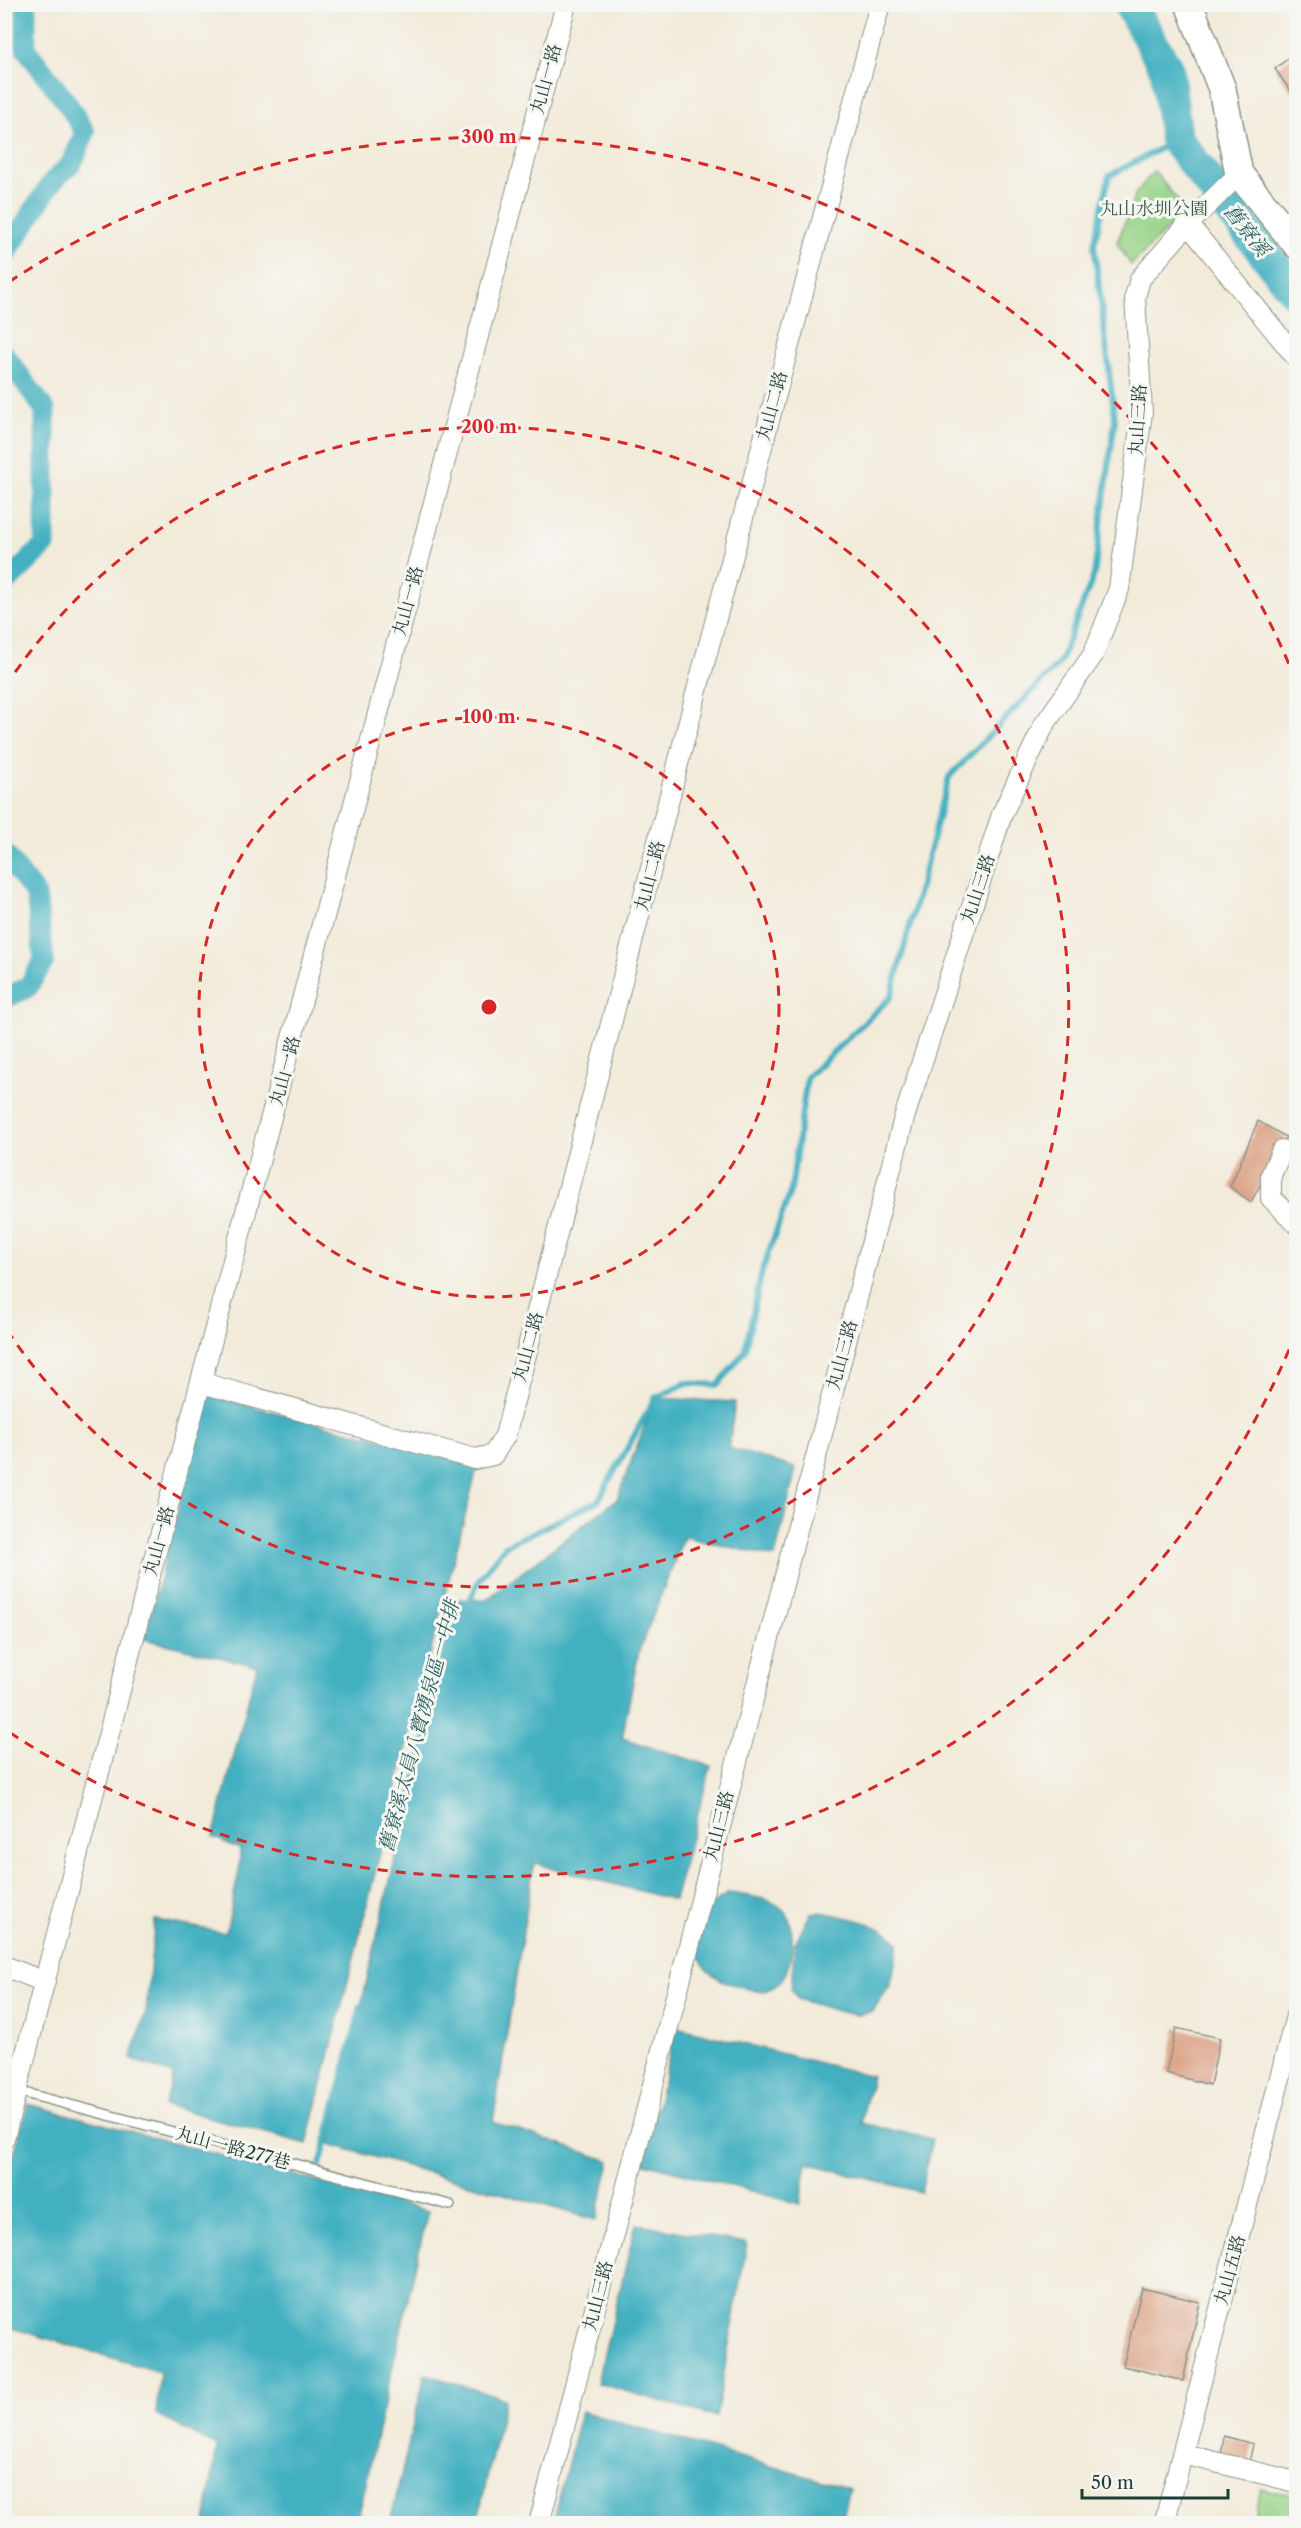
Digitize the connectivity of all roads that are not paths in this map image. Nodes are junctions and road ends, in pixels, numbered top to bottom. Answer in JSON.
{"nodes":[{"id":1,"x":566,"y":4,"type":"edge"},
{"id":2,"x":880,"y":4,"type":"edge"},
{"id":3,"x":1189,"y":4,"type":"edge"},
{"id":4,"x":1239,"y":174,"type":"junction"},
{"id":5,"x":1188,"y":224,"type":"junction"},
{"id":6,"x":1296,"y":244,"type":"edge"},
{"id":7,"x":1296,"y":357,"type":"edge"},
{"id":8,"x":1282,"y":1150,"type":"dead end"},
{"id":9,"x":1296,"y":1223,"type":"edge"},
{"id":10,"x":202,"y":1383,"type":"junction"},
{"id":11,"x":4,"y":1966,"type":"edge"},
{"id":12,"x":45,"y":1982,"type":"junction"},
{"id":13,"x":1296,"y":2016,"type":"edge"},
{"id":14,"x":17,"y":2091,"type":"junction"},
{"id":15,"x":4,"y":2138,"type":"edge"},
{"id":16,"x":450,"y":2205,"type":"dead end"},
{"id":17,"x":1183,"y":2454,"type":"junction"},
{"id":18,"x":1296,"y":2482,"type":"edge"},
{"id":19,"x":539,"y":2523,"type":"edge"},
{"id":20,"x":1164,"y":2523,"type":"edge"}],
"edges":[{"from":1,"to":10,"type":"street","name":"丸山一路"},
{"from":2,"to":10,"type":"street","name":"丸山二路"},
{"from":3,"to":4,"type":"street"},
{"from":4,"to":5,"type":"street","name":"丸山三路"},
{"from":4,"to":6,"type":"street"},
{"from":5,"to":7,"type":"street"},
{"from":5,"to":19,"type":"street","name":"丸山三路"},
{"from":8,"to":9,"type":"street"},
{"from":10,"to":12,"type":"street","name":"丸山一路"},
{"from":11,"to":12,"type":"street"},
{"from":12,"to":14,"type":"street","name":"丸山一路"},
{"from":13,"to":17,"type":"street","name":"丸山五路"},
{"from":14,"to":15,"type":"street","name":"丸山一路"},
{"from":14,"to":16,"type":"lane","name":"丸山一路277巷"},
{"from":17,"to":18,"type":"street"},
{"from":17,"to":20,"type":"street","name":"丸山五路"}]}
